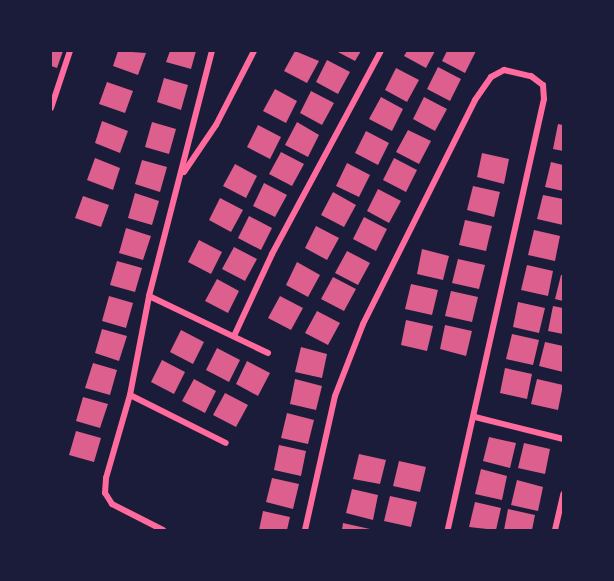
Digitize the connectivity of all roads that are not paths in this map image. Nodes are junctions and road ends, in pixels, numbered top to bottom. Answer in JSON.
{"nodes":[{"id":1,"x":70,"y":51,"type":"edge"},
{"id":2,"x":212,"y":51,"type":"edge"},
{"id":3,"x":254,"y":51,"type":"edge"},
{"id":4,"x":381,"y":51,"type":"edge"},
{"id":5,"x":51,"y":108,"type":"edge"},
{"id":6,"x":180,"y":177,"type":"junction"},
{"id":7,"x":149,"y":296,"type":"junction"},
{"id":8,"x":234,"y":336,"type":"junction"},
{"id":9,"x":268,"y":353,"type":"dead end"},
{"id":10,"x":130,"y":395,"type":"junction"},
{"id":11,"x":475,"y":417,"type":"junction"},
{"id":12,"x":563,"y":439,"type":"edge"},
{"id":13,"x":226,"y":443,"type":"dead end"},
{"id":14,"x":563,"y":494,"type":"edge"},
{"id":15,"x":164,"y":530,"type":"edge"},
{"id":16,"x":305,"y":530,"type":"edge"},
{"id":17,"x":448,"y":530,"type":"edge"},
{"id":18,"x":555,"y":530,"type":"edge"}],
"edges":[{"from":1,"to":5,"type":"street"},
{"from":2,"to":6,"type":"street"},
{"from":3,"to":6,"type":"street"},
{"from":4,"to":8,"type":"street"},
{"from":6,"to":7,"type":"street"},
{"from":7,"to":8,"type":"street"},
{"from":7,"to":10,"type":"street"},
{"from":8,"to":9,"type":"street"},
{"from":10,"to":13,"type":"street"},
{"from":10,"to":15,"type":"street"},
{"from":11,"to":12,"type":"street"},
{"from":11,"to":16,"type":"street"},
{"from":11,"to":17,"type":"street"},
{"from":14,"to":18,"type":"street"}]}
